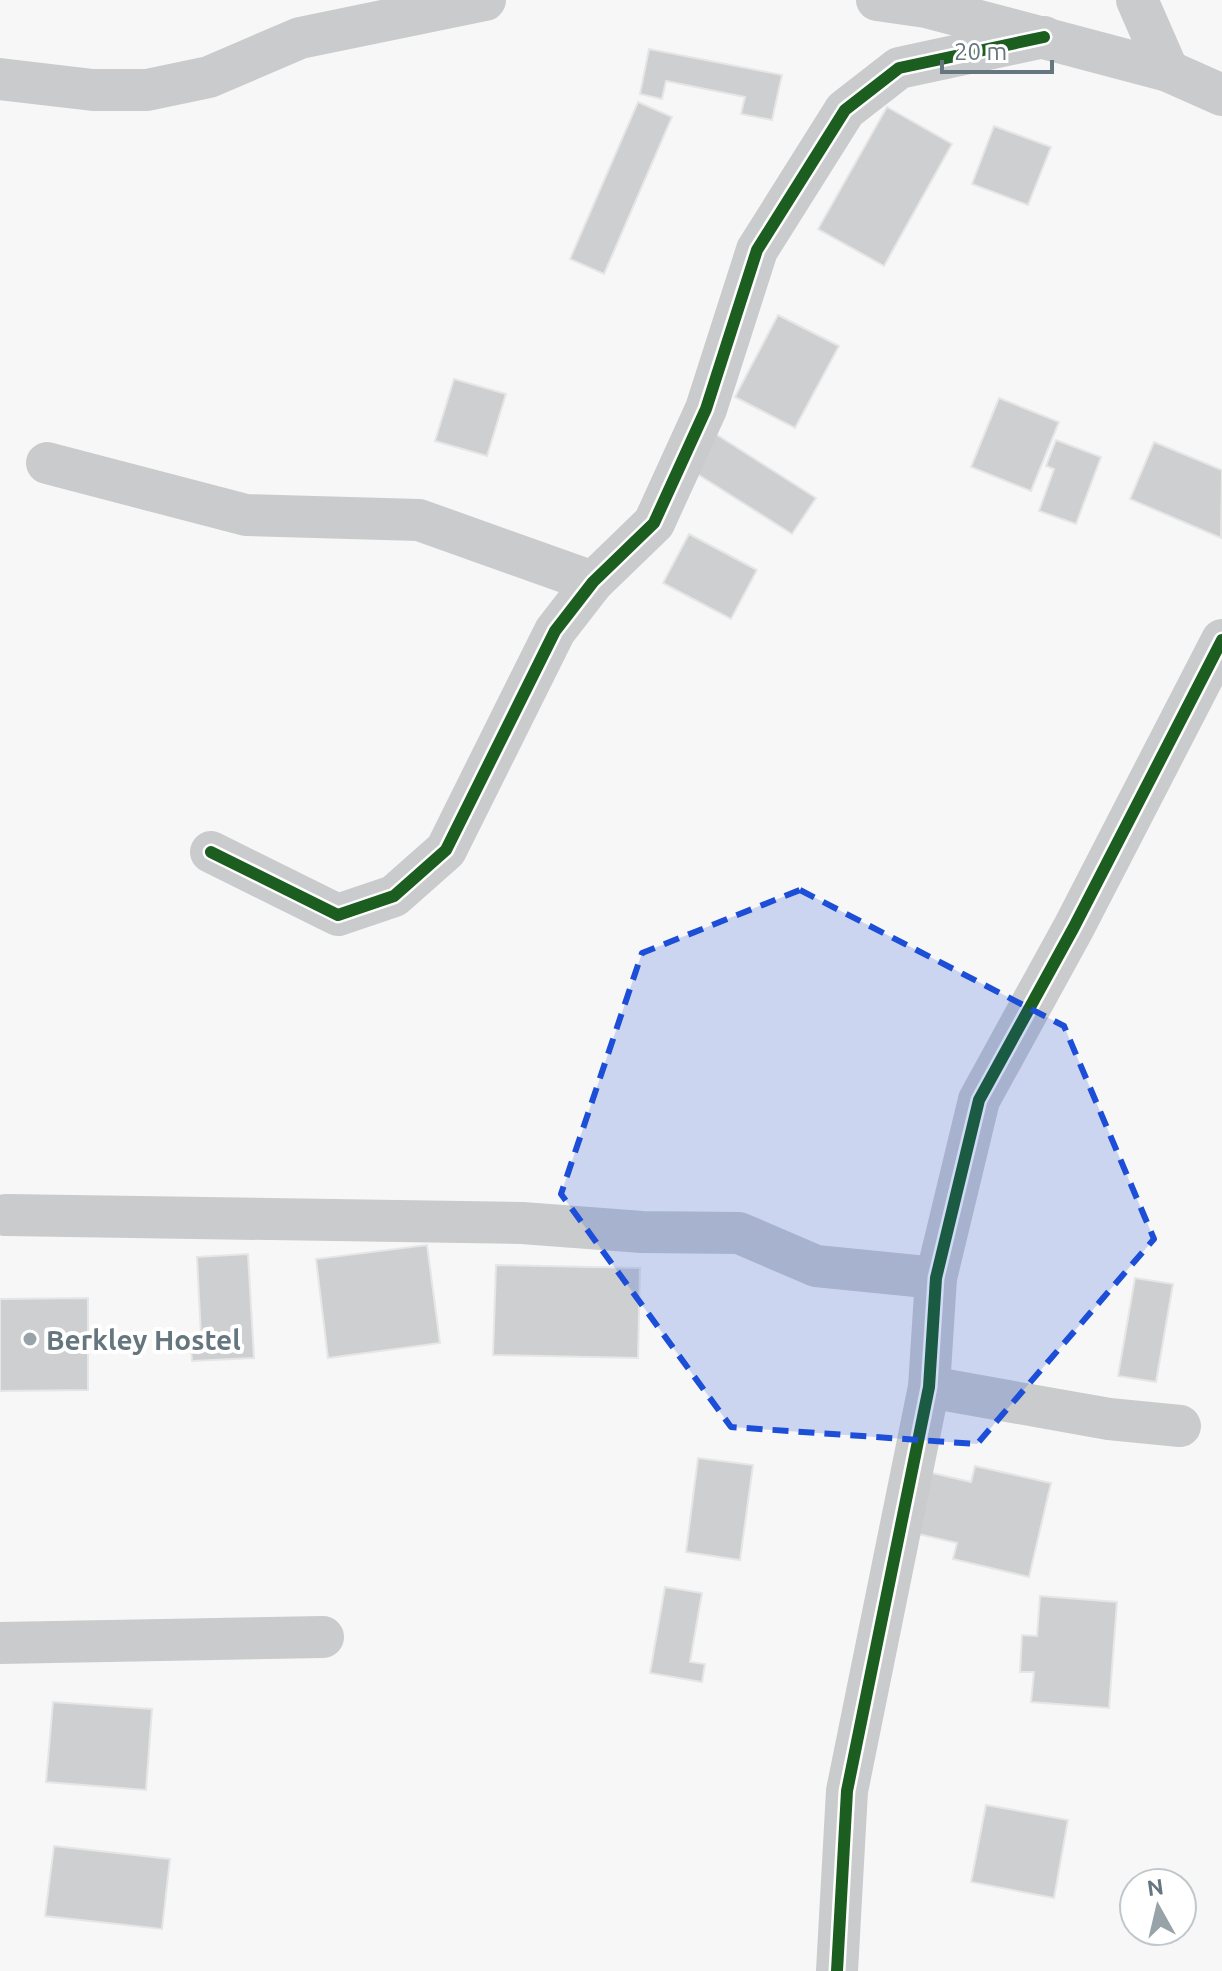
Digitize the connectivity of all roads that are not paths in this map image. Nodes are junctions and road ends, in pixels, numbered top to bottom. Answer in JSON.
{"nodes":[{"id":1,"x":485,"y":0,"type":"edge"},
{"id":2,"x":877,"y":0,"type":"edge"},
{"id":3,"x":1137,"y":0,"type":"edge"},
{"id":4,"x":1044,"y":37,"type":"junction"},
{"id":5,"x":1168,"y":71,"type":"junction"},
{"id":6,"x":0,"y":79,"type":"edge"},
{"id":7,"x":1222,"y":95,"type":"edge"},
{"id":8,"x":47,"y":463,"type":"dead end"},
{"id":9,"x":593,"y":582,"type":"junction"},
{"id":10,"x":1222,"y":640,"type":"edge"},
{"id":11,"x":211,"y":852,"type":"dead end"},
{"id":12,"x":6,"y":1215,"type":"dead end"},
{"id":13,"x":936,"y":1278,"type":"junction"},
{"id":14,"x":929,"y":1387,"type":"junction"},
{"id":15,"x":1180,"y":1426,"type":"dead end"},
{"id":16,"x":323,"y":1637,"type":"dead end"},
{"id":17,"x":0,"y":1643,"type":"edge"},
{"id":18,"x":837,"y":1971,"type":"edge"}],
"edges":[{"from":1,"to":6,"type":"street"},
{"from":2,"to":4,"type":"street"},
{"from":3,"to":5,"type":"street"},
{"from":4,"to":5,"type":"street"},
{"from":4,"to":9,"type":"street"},
{"from":5,"to":7,"type":"street"},
{"from":8,"to":9,"type":"street"},
{"from":9,"to":11,"type":"street"},
{"from":10,"to":13,"type":"street"},
{"from":12,"to":13,"type":"street"},
{"from":13,"to":14,"type":"street"},
{"from":14,"to":15,"type":"street"},
{"from":14,"to":18,"type":"street"},
{"from":16,"to":17,"type":"street"}]}
